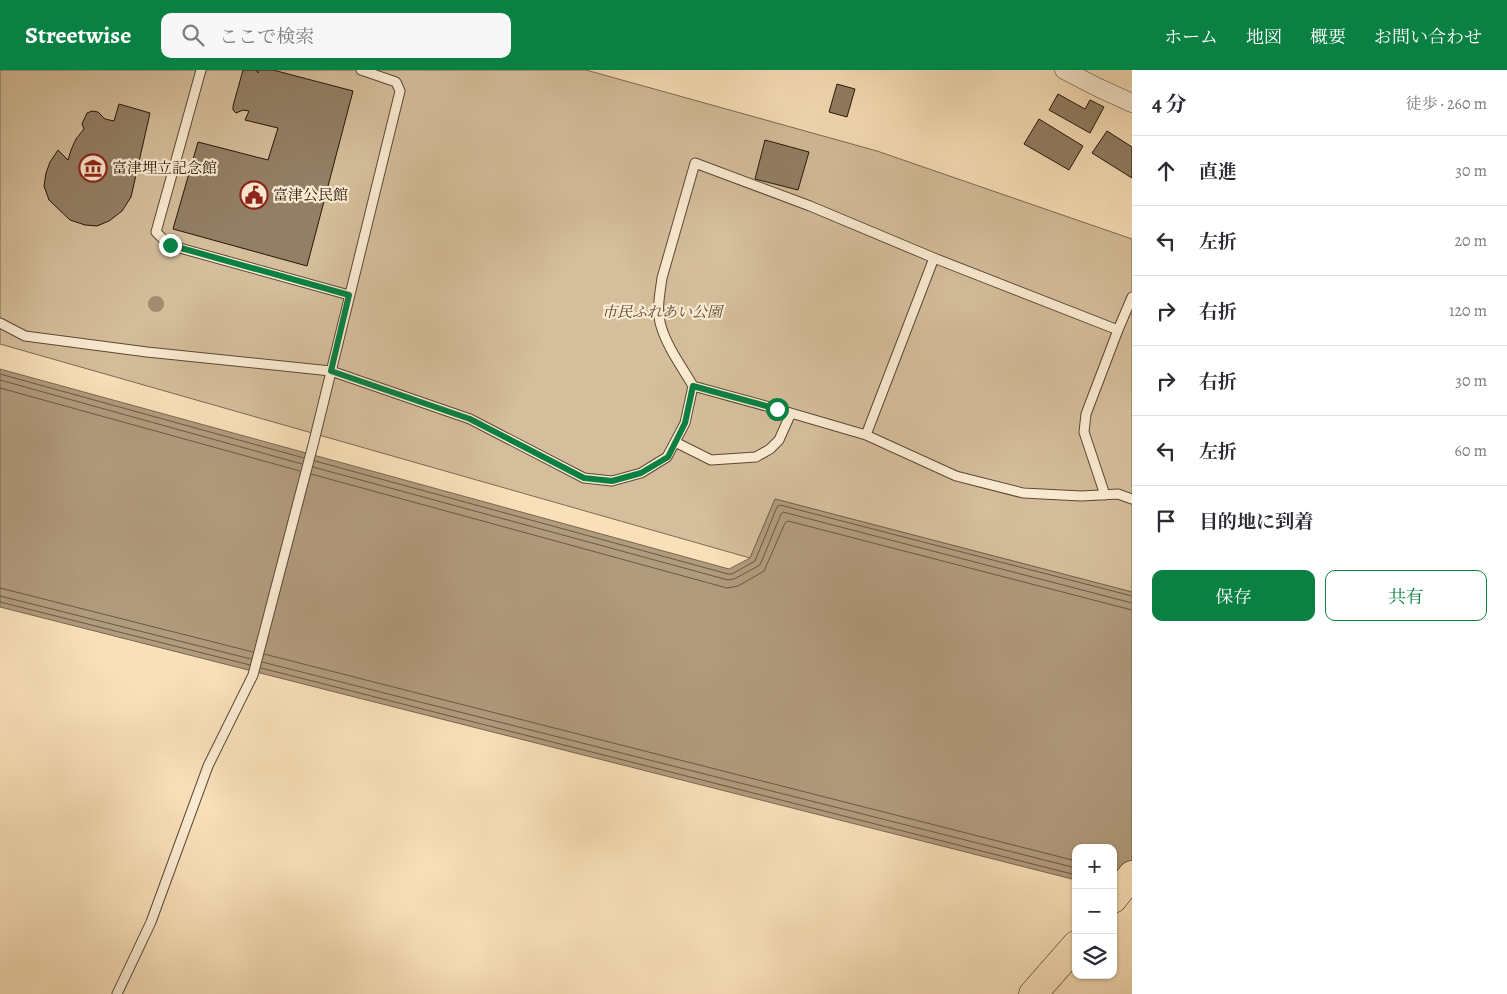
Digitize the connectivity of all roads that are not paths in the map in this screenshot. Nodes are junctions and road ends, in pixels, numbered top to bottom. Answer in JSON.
{"nodes":[{"id":1,"x":201,"y":70,"type":"edge"},
{"id":2,"x":361,"y":70,"type":"edge"},
{"id":3,"x":1064,"y":70,"type":"edge"},
{"id":4,"x":1132,"y":103,"type":"edge"},
{"id":5,"x":934,"y":258,"type":"junction"},
{"id":6,"x":349,"y":295,"type":"junction"},
{"id":7,"x":1132,"y":297,"type":"edge"},
{"id":8,"x":0,"y":323,"type":"edge"},
{"id":9,"x":1118,"y":330,"type":"junction"},
{"id":10,"x":331,"y":371,"type":"junction"},
{"id":11,"x":693,"y":386,"type":"junction"},
{"id":12,"x":791,"y":413,"type":"junction"},
{"id":13,"x":866,"y":435,"type":"junction"},
{"id":14,"x":675,"y":442,"type":"junction"},
{"id":15,"x":1105,"y":495,"type":"junction"},
{"id":16,"x":1132,"y":499,"type":"edge"},
{"id":17,"x":1132,"y":875,"type":"edge"},
{"id":18,"x":1117,"y":894,"type":"edge"},
{"id":19,"x":1072,"y":950,"type":"edge"},
{"id":20,"x":118,"y":994,"type":"edge"},
{"id":21,"x":1033,"y":994,"type":"edge"}],
"edges":[{"from":1,"to":6,"type":"lane"},
{"from":2,"to":6,"type":"lane"},
{"from":3,"to":4,"type":"street"},
{"from":5,"to":9,"type":"lane"},
{"from":5,"to":11,"type":"lane"},
{"from":5,"to":13,"type":"lane"},
{"from":6,"to":10,"type":"lane"},
{"from":7,"to":9,"type":"lane"},
{"from":8,"to":10,"type":"lane"},
{"from":9,"to":15,"type":"lane"},
{"from":10,"to":14,"type":"lane"},
{"from":10,"to":20,"type":"lane"},
{"from":11,"to":12,"type":"lane"},
{"from":11,"to":14,"type":"lane"},
{"from":12,"to":13,"type":"lane"},
{"from":12,"to":14,"type":"lane"},
{"from":13,"to":15,"type":"lane"},
{"from":15,"to":16,"type":"lane"},
{"from":17,"to":18,"type":"main road"},
{"from":19,"to":21,"type":"main road"}]}
